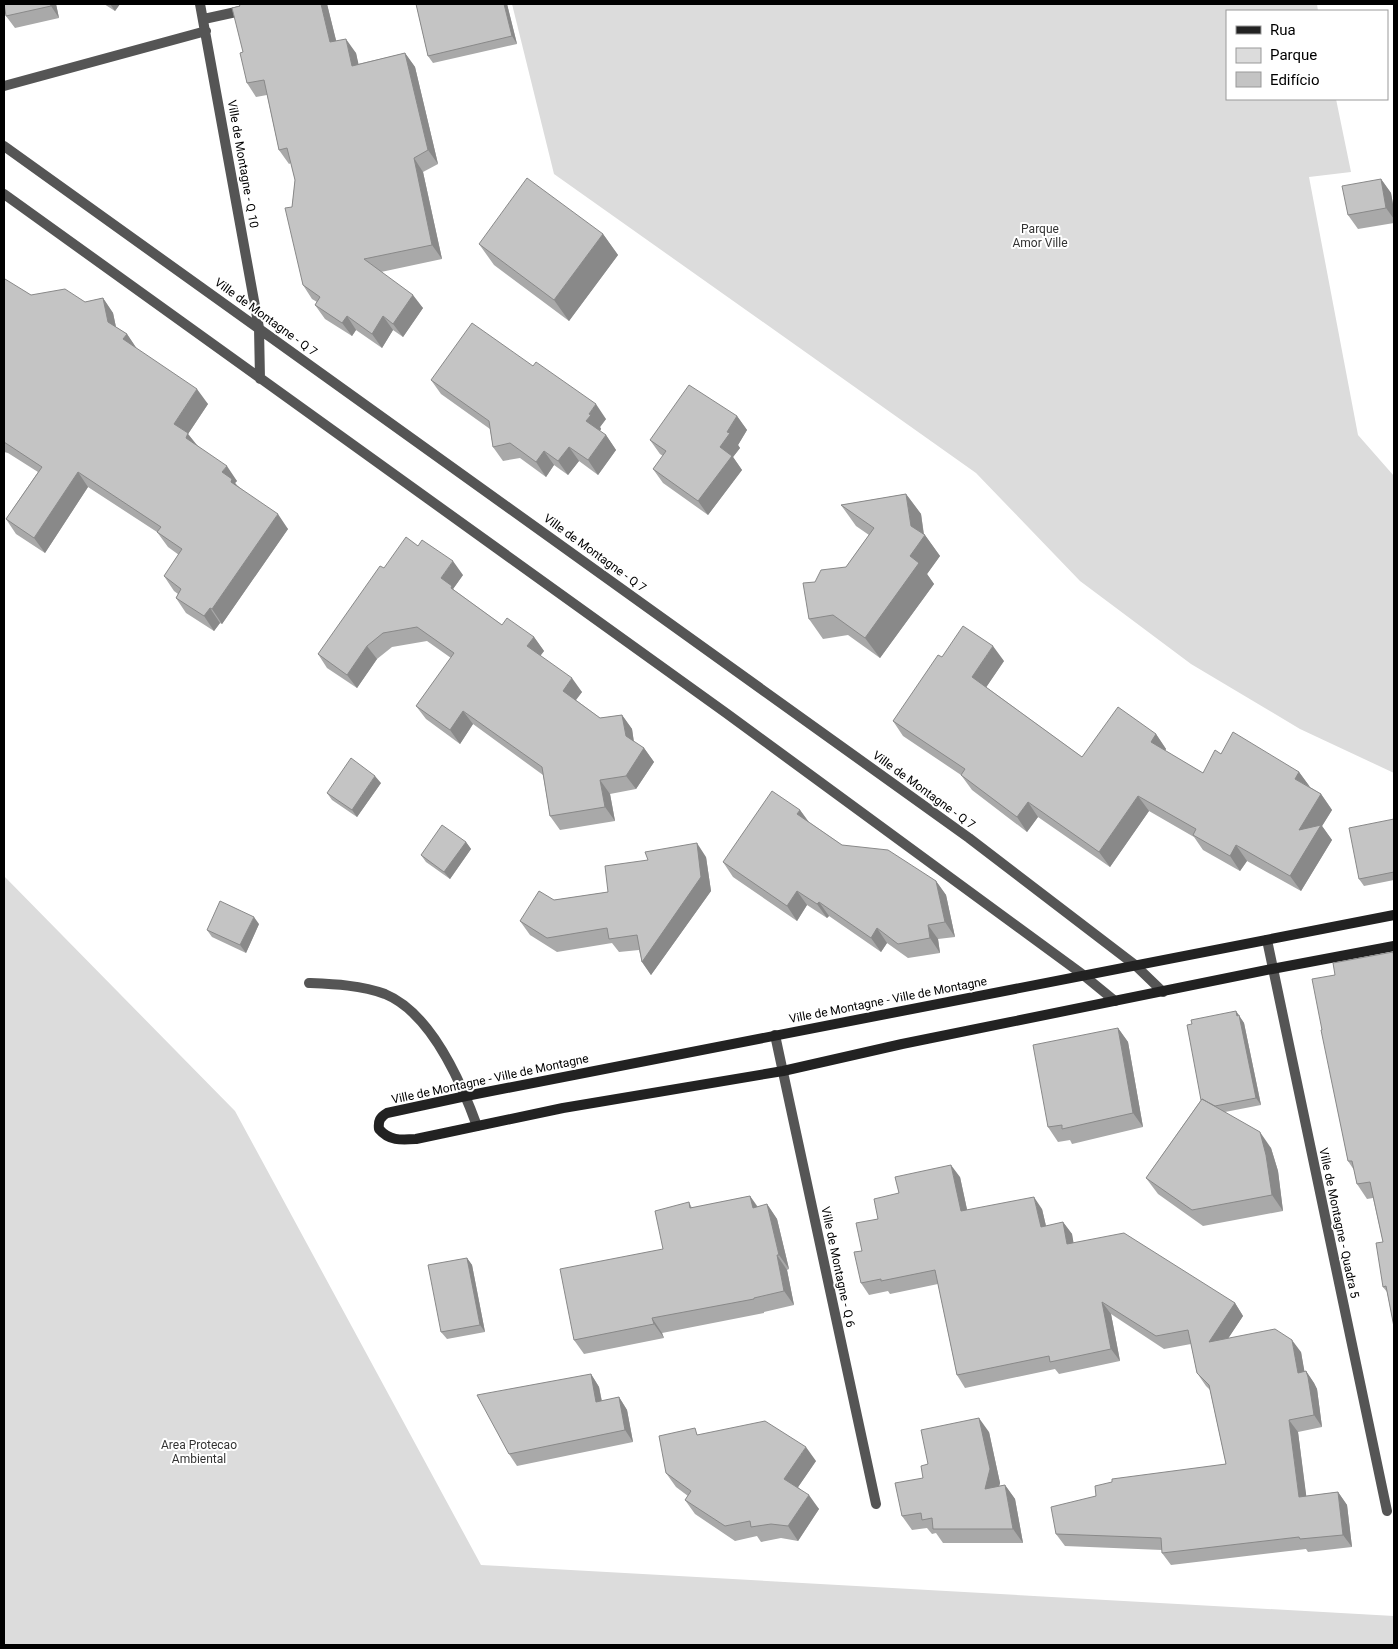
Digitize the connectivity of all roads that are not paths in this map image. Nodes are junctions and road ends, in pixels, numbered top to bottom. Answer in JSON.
{"nodes":[{"id":1,"x":200,"y":4,"type":"edge"},
{"id":2,"x":258,"y":8,"type":"edge"},
{"id":3,"x":204,"y":19,"type":"junction"},
{"id":4,"x":206,"y":31,"type":"junction"},
{"id":5,"x":4,"y":86,"type":"edge"},
{"id":6,"x":4,"y":146,"type":"edge"},
{"id":7,"x":4,"y":194,"type":"edge"},
{"id":8,"x":259,"y":328,"type":"junction"},
{"id":9,"x":260,"y":379,"type":"junction"},
{"id":10,"x":1394,"y":915,"type":"edge"},
{"id":11,"x":1267,"y":940,"type":"junction"},
{"id":12,"x":1394,"y":946,"type":"edge"},
{"id":13,"x":1135,"y":965,"type":"junction"},
{"id":14,"x":1272,"y":969,"type":"junction"},
{"id":15,"x":1082,"y":974,"type":"junction"},
{"id":16,"x":309,"y":983,"type":"dead end"},
{"id":17,"x":1163,"y":992,"type":"junction"},
{"id":18,"x":1115,"y":1001,"type":"junction"},
{"id":19,"x":774,"y":1035,"type":"junction"},
{"id":20,"x":783,"y":1071,"type":"junction"},
{"id":21,"x":466,"y":1096,"type":"junction"},
{"id":22,"x":477,"y":1126,"type":"junction"},
{"id":23,"x":876,"y":1504,"type":"dead end"},
{"id":24,"x":1387,"y":1511,"type":"dead end"}],
"edges":[{"from":1,"to":3,"type":"street","name":"Ville de Montagne - Q 10"},
{"from":2,"to":3,"type":"street"},
{"from":3,"to":4,"type":"street","name":"Ville de Montagne - Q 10"},
{"from":4,"to":5,"type":"street"},
{"from":4,"to":8,"type":"street","name":"Ville de Montagne - Q 10"},
{"from":6,"to":8,"type":"street","name":"Ville de Montagne - Q 7"},
{"from":7,"to":9,"type":"street"},
{"from":8,"to":9,"type":"street","name":"Ville de Montagne - Q 10"},
{"from":8,"to":13,"type":"street","name":"Ville de Montagne - Q 7"},
{"from":9,"to":15,"type":"street"},
{"from":10,"to":11,"type":"street","name":"Ville de Montagne - Ville de Montagne"},
{"from":11,"to":13,"type":"street","name":"Ville de Montagne - Ville de Montagne"},
{"from":11,"to":14,"type":"street","name":"Ville de Montagne - Quadra 5"},
{"from":12,"to":14,"type":"street"},
{"from":13,"to":15,"type":"street","name":"Ville de Montagne - Ville de Montagne"},
{"from":13,"to":17,"type":"street","name":"Ville de Montagne - Q 7"},
{"from":14,"to":17,"type":"street"},
{"from":14,"to":24,"type":"street","name":"Ville de Montagne - Quadra 5"},
{"from":15,"to":18,"type":"street"},
{"from":15,"to":19,"type":"street","name":"Ville de Montagne - Ville de Montagne"},
{"from":16,"to":21,"type":"street"},
{"from":17,"to":18,"type":"street"},
{"from":18,"to":20,"type":"street"},
{"from":19,"to":20,"type":"street","name":"Ville de Montagne - Q 6"},
{"from":19,"to":21,"type":"street","name":"Ville de Montagne - Ville de Montagne"},
{"from":20,"to":22,"type":"street"},
{"from":20,"to":23,"type":"street","name":"Ville de Montagne - Q 6"},
{"from":21,"to":22,"type":"street"},
{"from":21,"to":22,"type":"street","name":"Ville de Montagne - Ville de Montagne"}]}
